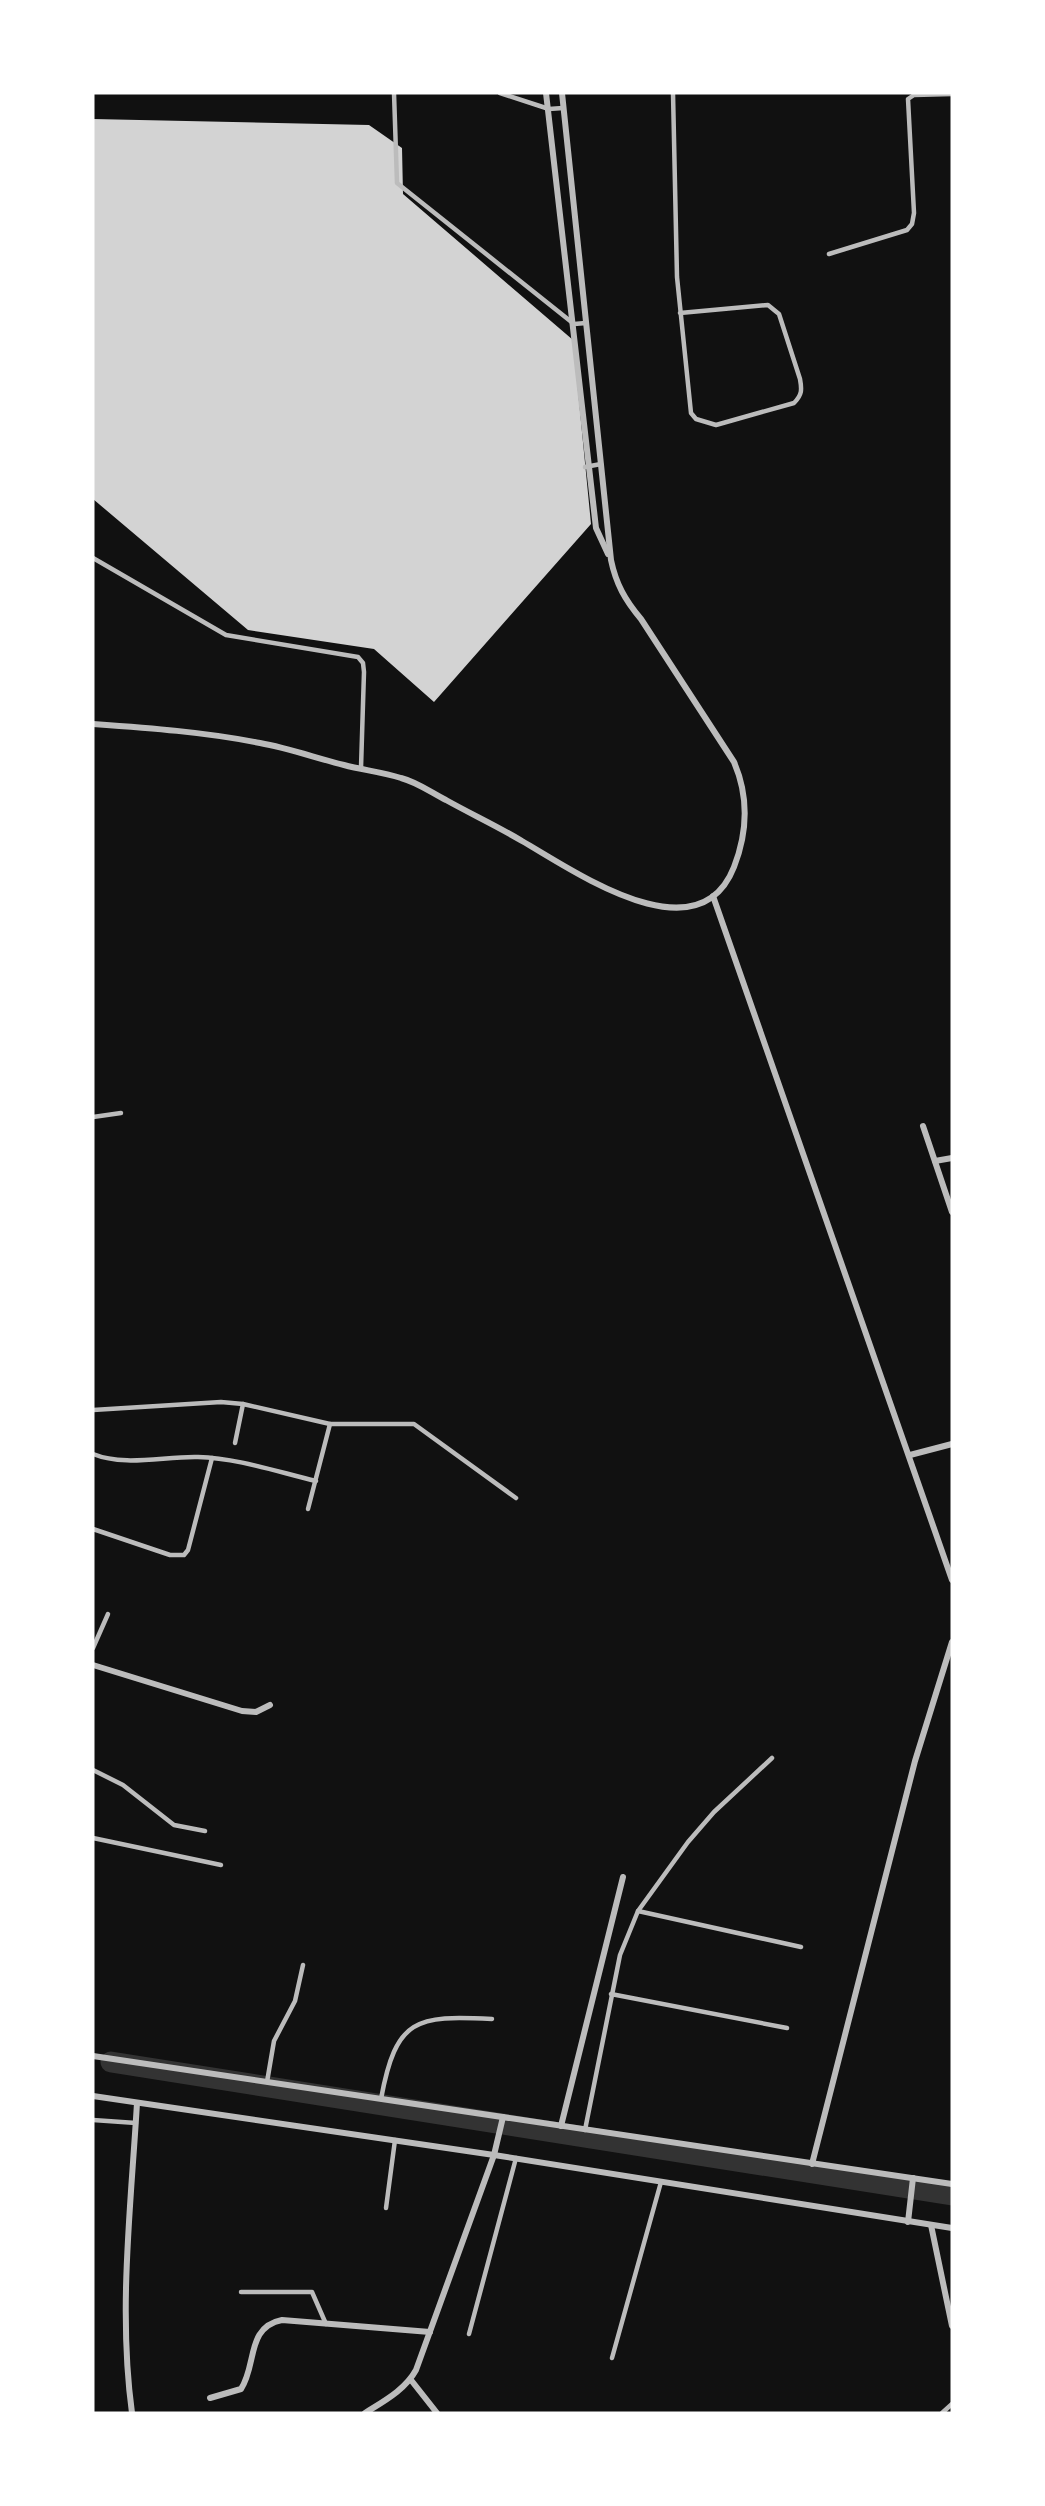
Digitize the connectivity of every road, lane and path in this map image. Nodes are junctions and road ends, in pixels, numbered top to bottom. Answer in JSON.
{"nodes":[{"id":1,"x":394,"y":93,"type":"edge"},
{"id":2,"x":501,"y":93,"type":"edge"},
{"id":3,"x":546,"y":93,"type":"edge"},
{"id":4,"x":562,"y":93,"type":"edge"},
{"id":5,"x":673,"y":93,"type":"edge"},
{"id":6,"x":952,"y":94,"type":"edge"},
{"id":7,"x":563,"y":108,"type":"junction"},
{"id":8,"x":549,"y":109,"type":"junction"},
{"id":9,"x":830,"y":254,"type":"dead end"},
{"id":10,"x":680,"y":313,"type":"junction"},
{"id":11,"x":586,"y":323,"type":"junction"},
{"id":12,"x":574,"y":324,"type":"junction"},
{"id":13,"x":601,"y":465,"type":"junction"},
{"id":14,"x":587,"y":466,"type":"junction"},
{"id":15,"x":93,"y":558,"type":"edge"},
{"id":16,"x":611,"y":560,"type":"junction"},
{"id":17,"x":93,"y":724,"type":"edge"},
{"id":18,"x":361,"y":768,"type":"junction"},
{"id":19,"x":713,"y":896,"type":"junction"},
{"id":20,"x":122,"y":1113,"type":"dead end"},
{"id":21,"x":93,"y":1117,"type":"edge"},
{"id":22,"x":923,"y":1126,"type":"dead end"},
{"id":23,"x":952,"y":1158,"type":"edge"},
{"id":24,"x":935,"y":1161,"type":"junction"},
{"id":25,"x":952,"y":1212,"type":"edge"},
{"id":26,"x":243,"y":1404,"type":"junction"},
{"id":27,"x":93,"y":1410,"type":"edge"},
{"id":28,"x":330,"y":1424,"type":"junction"},
{"id":29,"x":235,"y":1443,"type":"dead end"},
{"id":30,"x":952,"y":1444,"type":"edge"},
{"id":31,"x":93,"y":1454,"type":"edge"},
{"id":32,"x":910,"y":1455,"type":"junction"},
{"id":33,"x":212,"y":1458,"type":"junction"},
{"id":34,"x":316,"y":1481,"type":"junction"},
{"id":35,"x":516,"y":1498,"type":"dead end"},
{"id":36,"x":308,"y":1509,"type":"dead end"},
{"id":37,"x":93,"y":1529,"type":"edge"},
{"id":38,"x":952,"y":1580,"type":"edge"},
{"id":39,"x":108,"y":1614,"type":"dead end"},
{"id":40,"x":952,"y":1642,"type":"edge"},
{"id":41,"x":93,"y":1648,"type":"edge"},
{"id":42,"x":93,"y":1665,"type":"edge"},
{"id":43,"x":270,"y":1705,"type":"dead end"},
{"id":44,"x":772,"y":1758,"type":"dead end"},
{"id":45,"x":93,"y":1770,"type":"edge"},
{"id":46,"x":205,"y":1831,"type":"dead end"},
{"id":47,"x":93,"y":1838,"type":"edge"},
{"id":48,"x":221,"y":1865,"type":"dead end"},
{"id":49,"x":623,"y":1877,"type":"dead end"},
{"id":50,"x":638,"y":1911,"type":"junction"},
{"id":51,"x":801,"y":1947,"type":"dead end"},
{"id":52,"x":303,"y":1965,"type":"dead end"},
{"id":53,"x":611,"y":1994,"type":"junction"},
{"id":54,"x":492,"y":2019,"type":"dead end"},
{"id":55,"x":787,"y":2028,"type":"dead end"},
{"id":56,"x":93,"y":2056,"type":"edge"},
{"id":57,"x":267,"y":2082,"type":"junction"},
{"id":58,"x":93,"y":2096,"type":"edge"},
{"id":59,"x":381,"y":2099,"type":"junction"},
{"id":60,"x":137,"y":2103,"type":"junction"},
{"id":61,"x":93,"y":2120,"type":"edge"},
{"id":62,"x":502,"y":2120,"type":"junction"},
{"id":63,"x":136,"y":2123,"type":"junction"},
{"id":64,"x":561,"y":2126,"type":"junction"},
{"id":65,"x":585,"y":2130,"type":"junction"},
{"id":66,"x":395,"y":2140,"type":"junction"},
{"id":67,"x":494,"y":2155,"type":"junction"},
{"id":68,"x":516,"y":2158,"type":"junction"},
{"id":69,"x":812,"y":2164,"type":"junction"},
{"id":70,"x":913,"y":2178,"type":"junction"},
{"id":71,"x":661,"y":2182,"type":"junction"},
{"id":72,"x":952,"y":2184,"type":"edge"},
{"id":73,"x":386,"y":2208,"type":"dead end"},
{"id":74,"x":908,"y":2222,"type":"junction"},
{"id":75,"x":931,"y":2225,"type":"junction"},
{"id":76,"x":952,"y":2228,"type":"edge"},
{"id":77,"x":241,"y":2292,"type":"dead end"},
{"id":78,"x":326,"y":2324,"type":"junction"},
{"id":79,"x":952,"y":2326,"type":"edge"},
{"id":80,"x":430,"y":2332,"type":"junction"},
{"id":81,"x":468,"y":2334,"type":"dead end"},
{"id":82,"x":612,"y":2358,"type":"dead end"},
{"id":83,"x":411,"y":2380,"type":"junction"},
{"id":84,"x":210,"y":2398,"type":"dead end"},
{"id":85,"x":952,"y":2404,"type":"edge"},
{"id":86,"x":132,"y":2413,"type":"edge"},
{"id":87,"x":365,"y":2413,"type":"edge"},
{"id":88,"x":437,"y":2413,"type":"edge"},
{"id":89,"x":942,"y":2413,"type":"edge"}],
"edges":[{"from":1,"to":12,"type":"lane"},
{"from":2,"to":8,"type":"lane"},
{"from":3,"to":8,"type":"street"},
{"from":4,"to":7,"type":"street"},
{"from":5,"to":10,"type":"lane"},
{"from":6,"to":9,"type":"lane"},
{"from":7,"to":8,"type":"lane"},
{"from":7,"to":11,"type":"street"},
{"from":8,"to":12,"type":"street"},
{"from":10,"to":10,"type":"lane"},
{"from":11,"to":12,"type":"lane"},
{"from":11,"to":13,"type":"street"},
{"from":12,"to":14,"type":"street"},
{"from":13,"to":14,"type":"lane"},
{"from":13,"to":16,"type":"street"},
{"from":14,"to":16,"type":"street"},
{"from":15,"to":18,"type":"lane"},
{"from":16,"to":19,"type":"street"},
{"from":17,"to":18,"type":"street"},
{"from":18,"to":19,"type":"street"},
{"from":19,"to":32,"type":"street"},
{"from":20,"to":21,"type":"lane"},
{"from":22,"to":24,"type":"street"},
{"from":23,"to":24,"type":"street"},
{"from":24,"to":25,"type":"street"},
{"from":26,"to":27,"type":"lane"},
{"from":26,"to":28,"type":"lane"},
{"from":26,"to":29,"type":"lane"},
{"from":28,"to":34,"type":"lane"},
{"from":28,"to":35,"type":"lane"},
{"from":30,"to":32,"type":"street"},
{"from":31,"to":33,"type":"lane"},
{"from":32,"to":38,"type":"street"},
{"from":33,"to":34,"type":"lane"},
{"from":33,"to":37,"type":"lane"},
{"from":34,"to":36,"type":"lane"},
{"from":39,"to":41,"type":"lane"},
{"from":40,"to":69,"type":"street"},
{"from":42,"to":43,"type":"street"},
{"from":44,"to":50,"type":"lane"},
{"from":45,"to":46,"type":"lane"},
{"from":47,"to":48,"type":"lane"},
{"from":49,"to":64,"type":"street"},
{"from":50,"to":51,"type":"lane"},
{"from":50,"to":53,"type":"lane"},
{"from":52,"to":57,"type":"lane"},
{"from":53,"to":55,"type":"lane"},
{"from":53,"to":65,"type":"lane"},
{"from":54,"to":59,"type":"lane"},
{"from":56,"to":57,"type":"street"},
{"from":57,"to":59,"type":"street"},
{"from":58,"to":60,"type":"street"},
{"from":59,"to":62,"type":"street"},
{"from":60,"to":63,"type":"street"},
{"from":60,"to":66,"type":"street"},
{"from":61,"to":63,"type":"lane"},
{"from":62,"to":64,"type":"street"},
{"from":62,"to":67,"type":"street"},
{"from":63,"to":86,"type":"street"},
{"from":64,"to":65,"type":"street"},
{"from":65,"to":69,"type":"street"},
{"from":66,"to":67,"type":"street"},
{"from":66,"to":73,"type":"lane"},
{"from":67,"to":68,"type":"street"},
{"from":67,"to":80,"type":"street"},
{"from":68,"to":71,"type":"street"},
{"from":68,"to":81,"type":"lane"},
{"from":69,"to":70,"type":"street"},
{"from":70,"to":72,"type":"street"},
{"from":70,"to":74,"type":"street"},
{"from":71,"to":74,"type":"street"},
{"from":71,"to":82,"type":"lane"},
{"from":74,"to":75,"type":"street"},
{"from":75,"to":76,"type":"street"},
{"from":75,"to":79,"type":"street"},
{"from":77,"to":78,"type":"lane"},
{"from":78,"to":80,"type":"street"},
{"from":78,"to":84,"type":"street"},
{"from":80,"to":83,"type":"street"},
{"from":83,"to":87,"type":"street"},
{"from":83,"to":88,"type":"street"},
{"from":85,"to":89,"type":"lane"}]}
